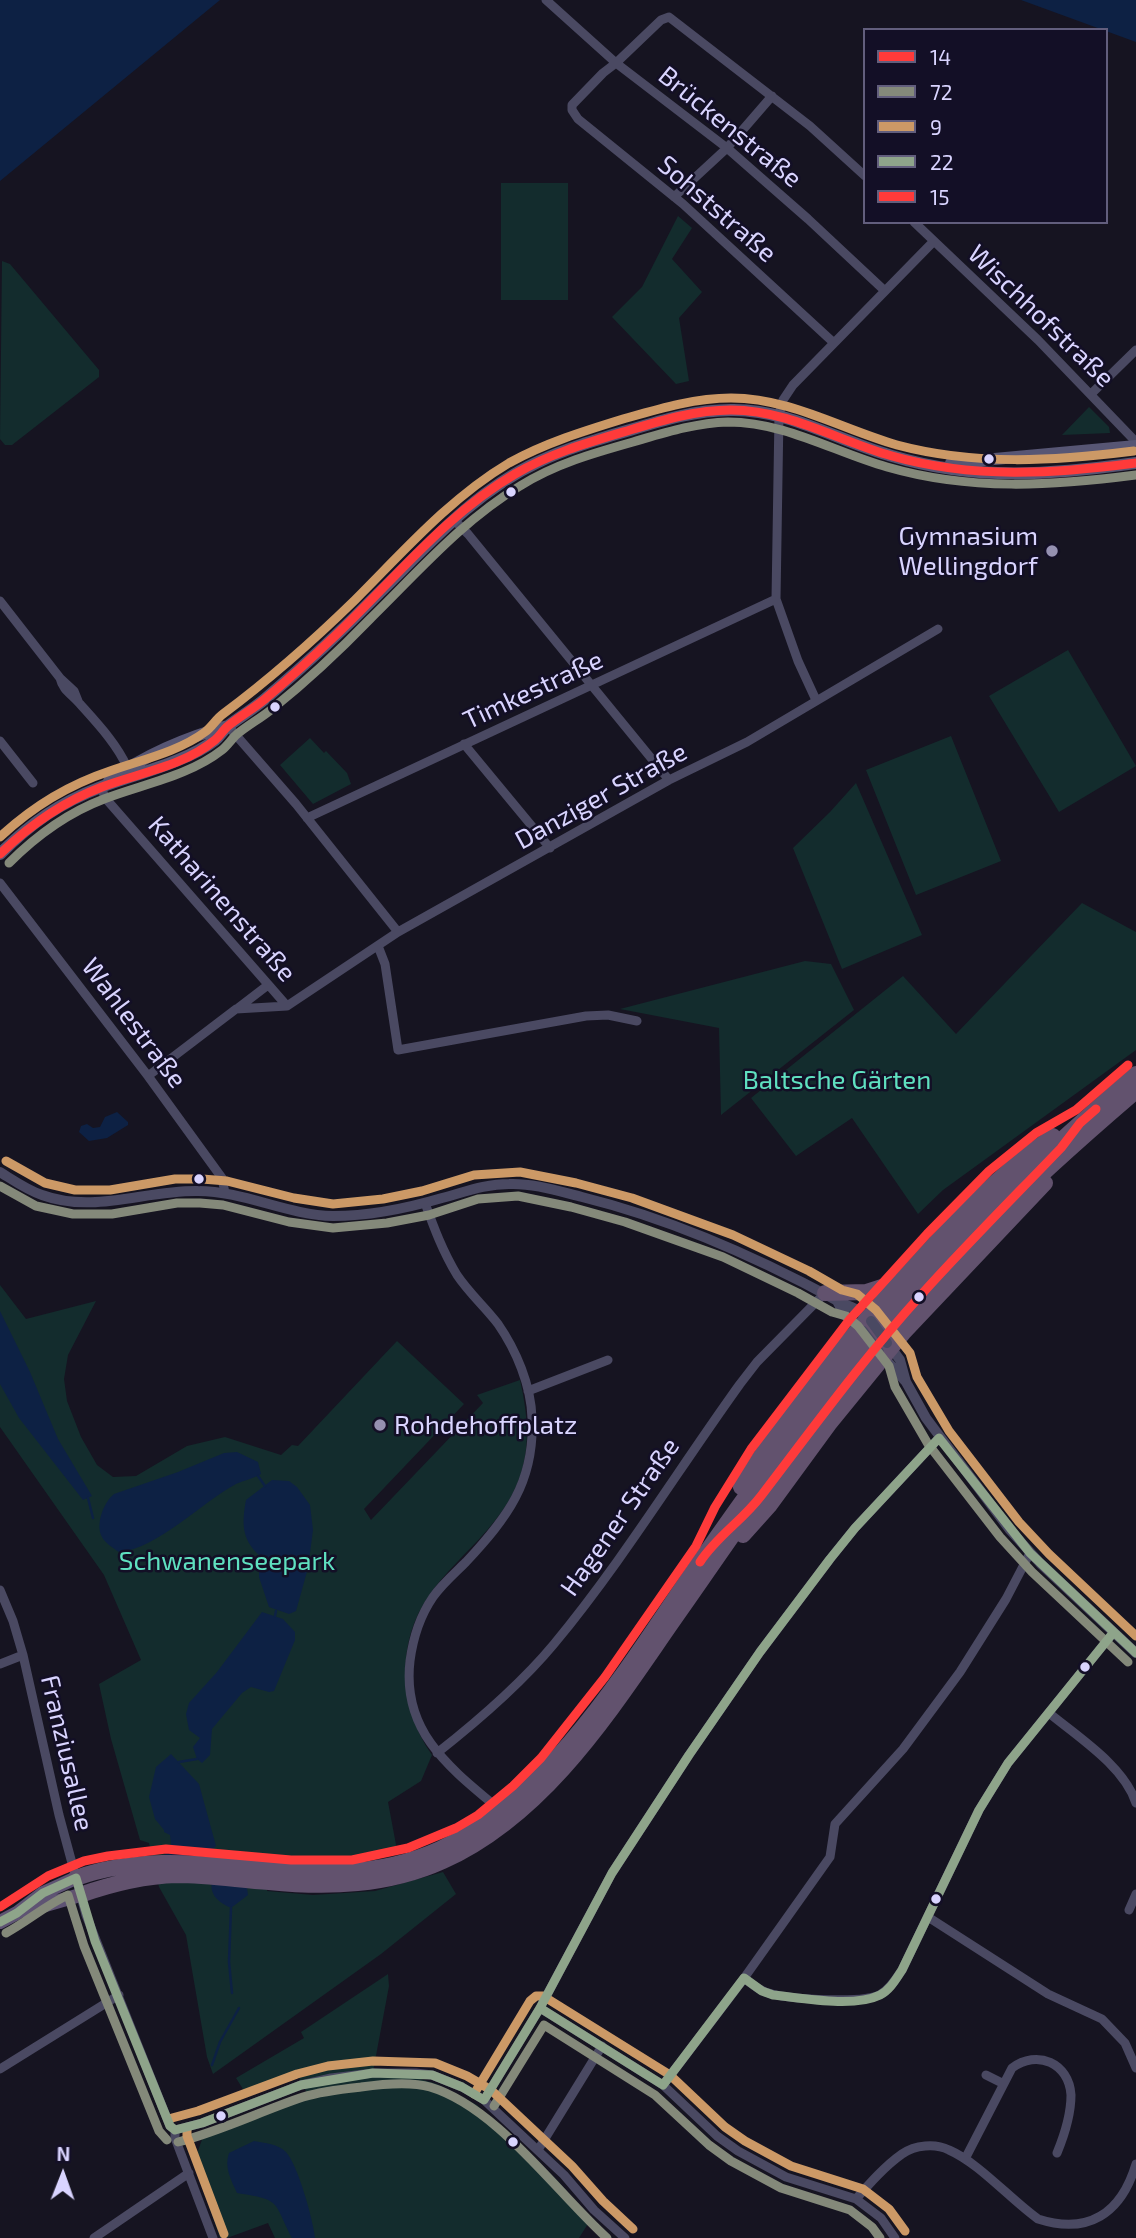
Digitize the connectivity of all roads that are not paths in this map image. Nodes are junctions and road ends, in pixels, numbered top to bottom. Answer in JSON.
{"nodes":[{"id":1,"x":546,"y":0,"type":"edge"},
{"id":2,"x":617,"y":63,"type":"junction"},
{"id":3,"x":772,"y":96,"type":"junction"},
{"id":4,"x":727,"y":148,"type":"junction"},
{"id":5,"x":863,"y":174,"type":"edge"},
{"id":6,"x":674,"y":197,"type":"junction"},
{"id":7,"x":916,"y":224,"type":"edge"},
{"id":8,"x":934,"y":241,"type":"junction"},
{"id":9,"x":885,"y":291,"type":"junction"},
{"id":10,"x":834,"y":343,"type":"junction"},
{"id":11,"x":1136,"y":350,"type":"edge"},
{"id":12,"x":1091,"y":394,"type":"junction"},
{"id":13,"x":779,"y":415,"type":"junction"},
{"id":14,"x":1136,"y":444,"type":"edge"},
{"id":15,"x":1136,"y":463,"type":"edge"},
{"id":16,"x":926,"y":465,"type":"junction"},
{"id":17,"x":453,"y":519,"type":"junction"},
{"id":18,"x":776,"y":599,"type":"junction"},
{"id":19,"x":0,"y":601,"type":"edge"},
{"id":20,"x":4,"y":614,"type":"edge"},
{"id":21,"x":938,"y":629,"type":"dead end"},
{"id":22,"x":592,"y":686,"type":"junction"},
{"id":23,"x":816,"y":701,"type":"junction"},
{"id":24,"x":228,"y":726,"type":"junction"},
{"id":25,"x":0,"y":741,"type":"edge"},
{"id":26,"x":464,"y":744,"type":"junction"},
{"id":27,"x":127,"y":767,"type":"junction"},
{"id":28,"x":669,"y":780,"type":"junction"},
{"id":29,"x":33,"y":783,"type":"dead end"},
{"id":30,"x":100,"y":787,"type":"junction"},
{"id":31,"x":307,"y":818,"type":"junction"},
{"id":32,"x":550,"y":848,"type":"junction"},
{"id":33,"x":0,"y":854,"type":"edge"},
{"id":34,"x":0,"y":883,"type":"edge"},
{"id":35,"x":398,"y":932,"type":"junction"},
{"id":36,"x":378,"y":946,"type":"junction"},
{"id":37,"x":268,"y":985,"type":"junction"},
{"id":38,"x":287,"y":1006,"type":"junction"},
{"id":39,"x":236,"y":1009,"type":"junction"},
{"id":40,"x":636,"y":1021,"type":"dead end"},
{"id":41,"x":1136,"y":1074,"type":"edge"},
{"id":42,"x":148,"y":1076,"type":"junction"},
{"id":43,"x":1136,"y":1091,"type":"edge"},
{"id":44,"x":1086,"y":1126,"type":"junction"},
{"id":45,"x":0,"y":1172,"type":"edge"},
{"id":46,"x":225,"y":1193,"type":"junction"},
{"id":47,"x":425,"y":1203,"type":"junction"},
{"id":48,"x":902,"y":1279,"type":"junction"},
{"id":49,"x":831,"y":1297,"type":"junction"},
{"id":50,"x":865,"y":1324,"type":"junction"},
{"id":51,"x":889,"y":1355,"type":"junction"},
{"id":52,"x":608,"y":1360,"type":"dead end"},
{"id":53,"x":528,"y":1391,"type":"junction"},
{"id":54,"x":939,"y":1438,"type":"junction"},
{"id":55,"x":715,"y":1552,"type":"junction"},
{"id":56,"x":1030,"y":1553,"type":"junction"},
{"id":57,"x":0,"y":1590,"type":"edge"},
{"id":58,"x":1113,"y":1633,"type":"junction"},
{"id":59,"x":1136,"y":1653,"type":"edge"},
{"id":60,"x":23,"y":1655,"type":"junction"},
{"id":61,"x":0,"y":1664,"type":"edge"},
{"id":62,"x":1049,"y":1713,"type":"junction"},
{"id":63,"x":438,"y":1753,"type":"junction"},
{"id":64,"x":1136,"y":1803,"type":"edge"},
{"id":65,"x":493,"y":1804,"type":"dead end"},
{"id":66,"x":141,"y":1871,"type":"junction"},
{"id":67,"x":76,"y":1878,"type":"junction"},
{"id":68,"x":1136,"y":1894,"type":"edge"},
{"id":69,"x":80,"y":1895,"type":"junction"},
{"id":70,"x":1129,"y":1910,"type":"dead end"},
{"id":71,"x":17,"y":1913,"type":"junction"},
{"id":72,"x":928,"y":1917,"type":"junction"},
{"id":73,"x":0,"y":1922,"type":"edge"},
{"id":74,"x":744,"y":1978,"type":"junction"},
{"id":75,"x":119,"y":1996,"type":"junction"},
{"id":76,"x":540,"y":2008,"type":"junction"},
{"id":77,"x":602,"y":2046,"type":"junction"},
{"id":78,"x":1136,"y":2068,"type":"edge"},
{"id":79,"x":0,"y":2069,"type":"edge"},
{"id":80,"x":986,"y":2075,"type":"dead end"},
{"id":81,"x":1002,"y":2083,"type":"junction"},
{"id":82,"x":663,"y":2085,"type":"junction"},
{"id":83,"x":484,"y":2100,"type":"junction"},
{"id":84,"x":175,"y":2130,"type":"junction"},
{"id":85,"x":538,"y":2150,"type":"junction"},
{"id":86,"x":1056,"y":2154,"type":"dead end"},
{"id":87,"x":965,"y":2160,"type":"junction"},
{"id":88,"x":1136,"y":2164,"type":"edge"},
{"id":89,"x":189,"y":2173,"type":"junction"},
{"id":90,"x":856,"y":2199,"type":"junction"},
{"id":91,"x":95,"y":2238,"type":"edge"},
{"id":92,"x":213,"y":2238,"type":"edge"},
{"id":93,"x":625,"y":2238,"type":"edge"},
{"id":94,"x":895,"y":2238,"type":"edge"}],
"edges":[{"from":1,"to":2,"type":"street","name":"Brückenstraße"},
{"from":2,"to":3,"type":"street"},
{"from":2,"to":4,"type":"street","name":"Brückenstraße"},
{"from":2,"to":6,"type":"street","name":"Sohststraße"},
{"from":3,"to":4,"type":"street"},
{"from":3,"to":5,"type":"street"},
{"from":4,"to":6,"type":"street"},
{"from":4,"to":9,"type":"street","name":"Brückenstraße"},
{"from":6,"to":10,"type":"street","name":"Sohststraße"},
{"from":7,"to":8,"type":"street","name":"Wischhofstraße"},
{"from":8,"to":9,"type":"street"},
{"from":8,"to":12,"type":"street","name":"Wischhofstraße"},
{"from":9,"to":10,"type":"street"},
{"from":10,"to":13,"type":"street"},
{"from":11,"to":12,"type":"street"},
{"from":12,"to":14,"type":"street","name":"Wischhofstraße"},
{"from":13,"to":16,"type":"main road"},
{"from":13,"to":17,"type":"main road"},
{"from":13,"to":18,"type":"street"},
{"from":14,"to":16,"type":"main road"},
{"from":15,"to":16,"type":"main road"},
{"from":17,"to":22,"type":"street"},
{"from":17,"to":24,"type":"main road"},
{"from":18,"to":22,"type":"street","name":"Timkestraße"},
{"from":18,"to":23,"type":"street"},
{"from":19,"to":20,"type":"street"},
{"from":20,"to":27,"type":"street"},
{"from":21,"to":23,"type":"street","name":"Danziger Straße"},
{"from":22,"to":26,"type":"street","name":"Timkestraße"},
{"from":22,"to":28,"type":"street"},
{"from":23,"to":28,"type":"street","name":"Danziger Straße"},
{"from":24,"to":27,"type":"main road"},
{"from":24,"to":30,"type":"main road"},
{"from":24,"to":31,"type":"street"},
{"from":25,"to":29,"type":"street"},
{"from":26,"to":31,"type":"street","name":"Timkestraße"},
{"from":26,"to":32,"type":"street"},
{"from":27,"to":30,"type":"main road"},
{"from":28,"to":32,"type":"street","name":"Danziger Straße"},
{"from":30,"to":33,"type":"main road"},
{"from":30,"to":37,"type":"street","name":"Katharinenstraße"},
{"from":31,"to":35,"type":"street"},
{"from":32,"to":35,"type":"street","name":"Danziger Straße"},
{"from":34,"to":42,"type":"street","name":"Wahlestraße"},
{"from":35,"to":36,"type":"street","name":"Danziger Straße"},
{"from":36,"to":38,"type":"street","name":"Danziger Straße"},
{"from":36,"to":40,"type":"street"},
{"from":37,"to":38,"type":"street","name":"Katharinenstraße"},
{"from":37,"to":39,"type":"street"},
{"from":38,"to":39,"type":"street"},
{"from":39,"to":42,"type":"street"},
{"from":41,"to":44,"type":"highway"},
{"from":42,"to":46,"type":"street","name":"Wahlestraße"},
{"from":43,"to":44,"type":"highway"},
{"from":44,"to":48,"type":"highway"},
{"from":44,"to":51,"type":"highway"},
{"from":44,"to":55,"type":"highway"},
{"from":45,"to":46,"type":"street"},
{"from":46,"to":47,"type":"street"},
{"from":47,"to":49,"type":"street"},
{"from":47,"to":53,"type":"street"},
{"from":48,"to":49,"type":"highway"},
{"from":48,"to":50,"type":"highway"},
{"from":49,"to":50,"type":"street"},
{"from":49,"to":63,"type":"street","name":"Hagener Straße"},
{"from":50,"to":51,"type":"street","bridge":true},
{"from":50,"to":55,"type":"highway"},
{"from":51,"to":54,"type":"street"},
{"from":51,"to":55,"type":"highway"},
{"from":52,"to":53,"type":"street"},
{"from":53,"to":63,"type":"street"},
{"from":54,"to":56,"type":"street"},
{"from":54,"to":76,"type":"street"},
{"from":55,"to":66,"type":"highway"},
{"from":56,"to":58,"type":"street"},
{"from":56,"to":74,"type":"street"},
{"from":57,"to":60,"type":"street","name":"Franziusallee"},
{"from":58,"to":59,"type":"street"},
{"from":58,"to":62,"type":"street"},
{"from":60,"to":61,"type":"street"},
{"from":60,"to":67,"type":"street","name":"Franziusallee"},
{"from":62,"to":64,"type":"street"},
{"from":62,"to":72,"type":"street"},
{"from":63,"to":65,"type":"street"},
{"from":66,"to":67,"type":"highway"},
{"from":66,"to":69,"type":"highway"},
{"from":67,"to":69,"type":"street","name":"Franziusallee"},
{"from":67,"to":71,"type":"main road"},
{"from":68,"to":70,"type":"street"},
{"from":69,"to":71,"type":"main road"},
{"from":69,"to":75,"type":"street","name":"Franziusallee"},
{"from":71,"to":73,"type":"main road"},
{"from":72,"to":74,"type":"street"},
{"from":72,"to":78,"type":"street"},
{"from":74,"to":82,"type":"street"},
{"from":75,"to":79,"type":"street"},
{"from":75,"to":84,"type":"street","name":"Franziusallee"},
{"from":76,"to":77,"type":"street"},
{"from":76,"to":83,"type":"street"},
{"from":77,"to":82,"type":"street"},
{"from":77,"to":85,"type":"street"},
{"from":80,"to":81,"type":"street"},
{"from":81,"to":86,"type":"street"},
{"from":81,"to":87,"type":"street"},
{"from":82,"to":90,"type":"street"},
{"from":83,"to":84,"type":"street"},
{"from":83,"to":85,"type":"street"},
{"from":84,"to":89,"type":"street","name":"Franziusallee"},
{"from":85,"to":93,"type":"street"},
{"from":87,"to":88,"type":"street"},
{"from":87,"to":90,"type":"street"},
{"from":89,"to":91,"type":"street"},
{"from":89,"to":92,"type":"street","name":"Franziusallee"},
{"from":90,"to":94,"type":"street"}]}
